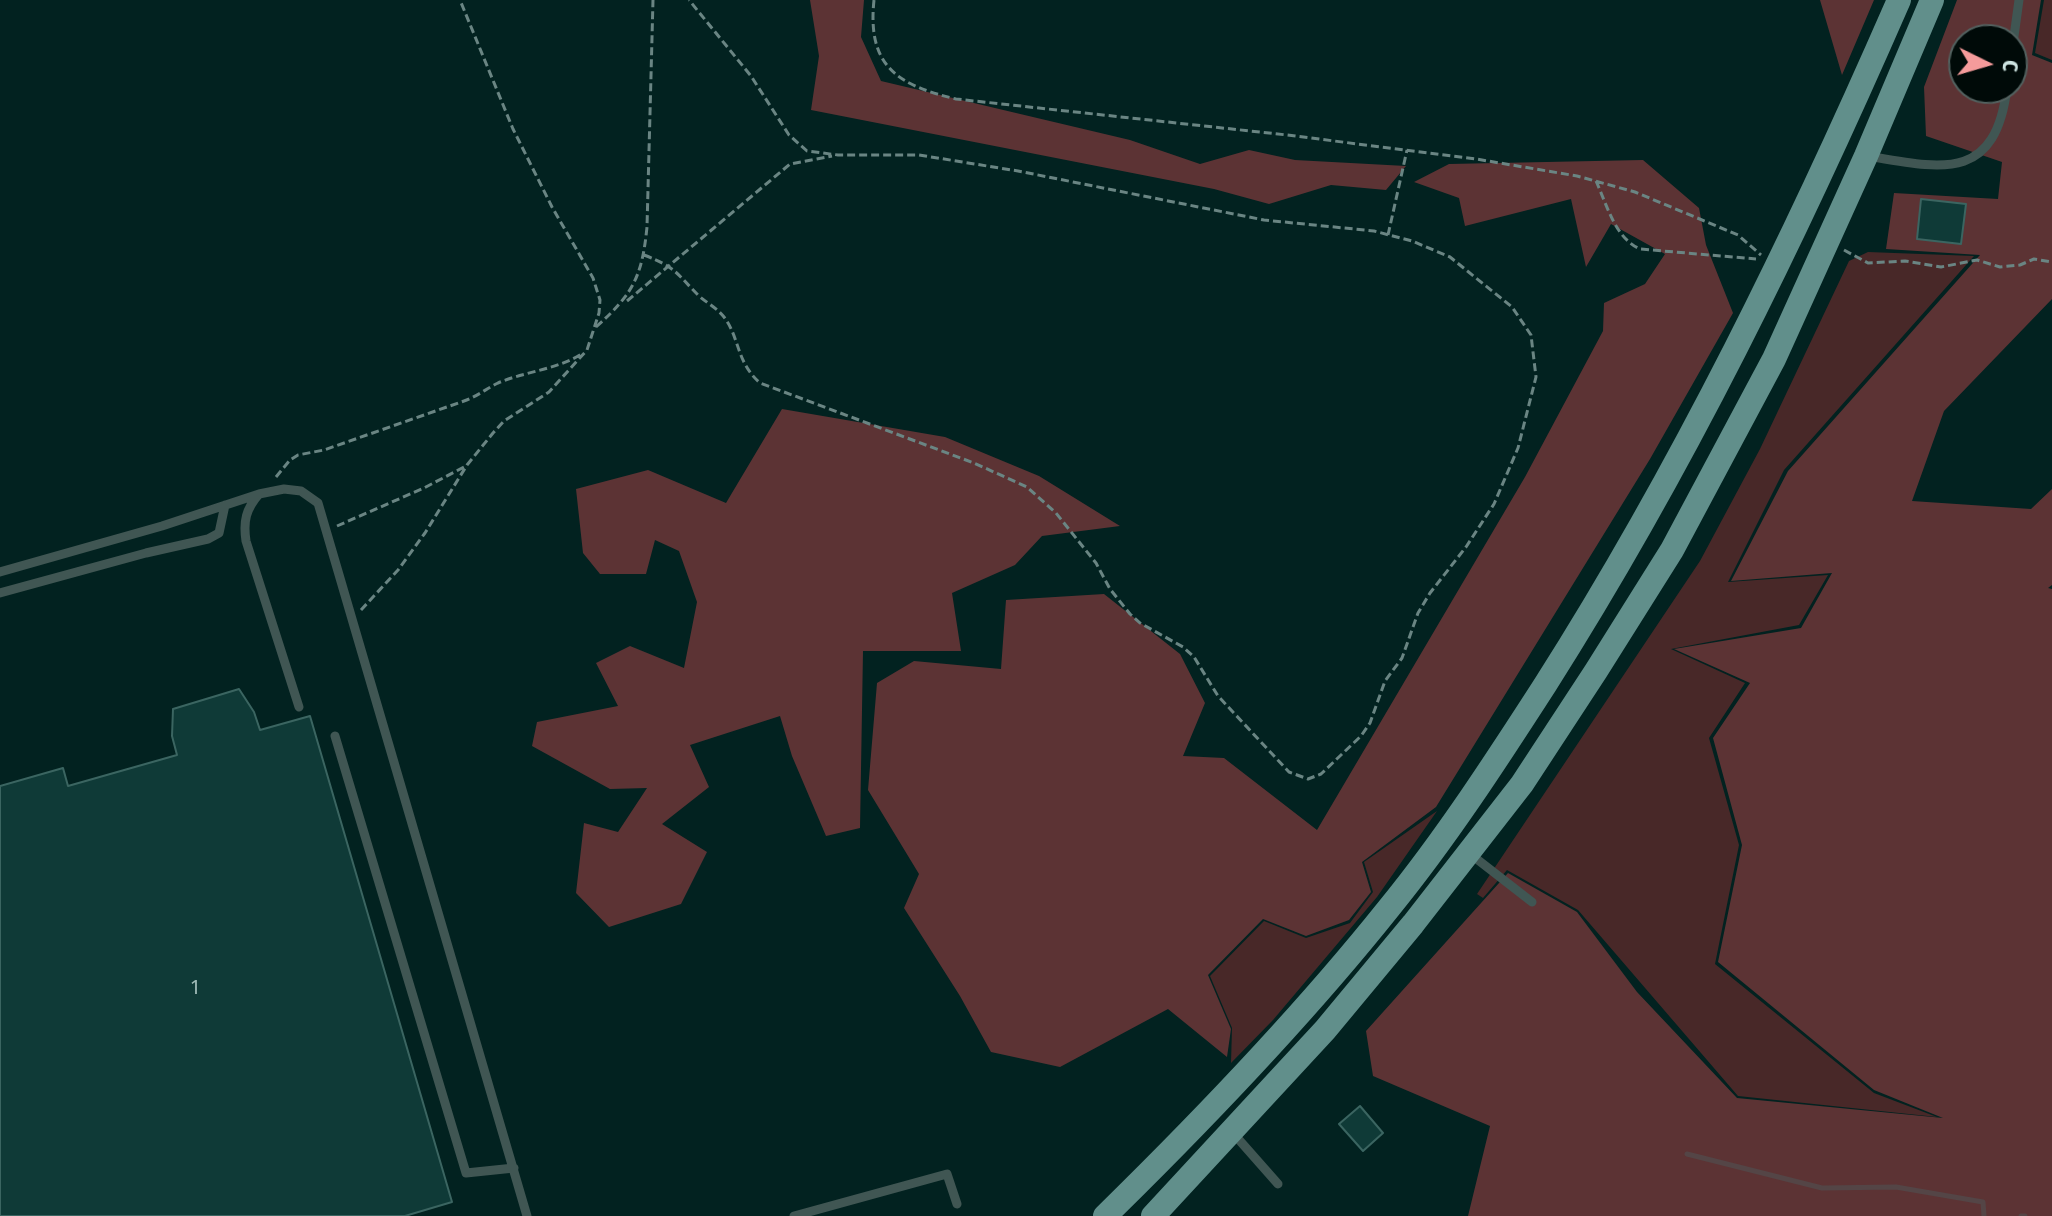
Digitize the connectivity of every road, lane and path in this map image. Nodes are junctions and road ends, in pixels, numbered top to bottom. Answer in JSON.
{"nodes":[{"id":1,"x":460,"y":0,"type":"edge"},
{"id":2,"x":653,"y":0,"type":"edge"},
{"id":3,"x":689,"y":0,"type":"edge"},
{"id":4,"x":874,"y":0,"type":"edge"},
{"id":5,"x":1899,"y":0,"type":"edge"},
{"id":6,"x":1932,"y":0,"type":"edge"},
{"id":7,"x":2019,"y":0,"type":"edge"},
{"id":8,"x":2016,"y":24,"type":"edge"},
{"id":9,"x":2005,"y":104,"type":"edge"},
{"id":10,"x":1407,"y":150,"type":"junction"},
{"id":11,"x":838,"y":155,"type":"junction"},
{"id":12,"x":1866,"y":156,"type":"junction"},
{"id":13,"x":1596,"y":181,"type":"junction"},
{"id":14,"x":1388,"y":235,"type":"junction"},
{"id":15,"x":1844,"y":251,"type":"dead end"},
{"id":16,"x":644,"y":255,"type":"junction"},
{"id":17,"x":2052,"y":262,"type":"edge"},
{"id":18,"x":671,"y":265,"type":"junction"},
{"id":19,"x":623,"y":303,"type":"junction"},
{"id":20,"x":596,"y":327,"type":"junction"},
{"id":21,"x":587,"y":350,"type":"junction"},
{"id":22,"x":467,"y":465,"type":"junction"},
{"id":23,"x":271,"y":492,"type":"junction"},
{"id":24,"x":259,"y":494,"type":"junction"},
{"id":25,"x":225,"y":505,"type":"junction"},
{"id":26,"x":328,"y":530,"type":"junction"},
{"id":27,"x":0,"y":572,"type":"edge"},
{"id":28,"x":0,"y":593,"type":"edge"},
{"id":29,"x":353,"y":619,"type":"junction"},
{"id":30,"x":299,"y":707,"type":"dead end"},
{"id":31,"x":335,"y":736,"type":"dead end"},
{"id":32,"x":1469,"y":853,"type":"junction"},
{"id":33,"x":1532,"y":902,"type":"dead end"},
{"id":34,"x":1232,"y":1132,"type":"junction"},
{"id":35,"x":514,"y":1168,"type":"junction"},
{"id":36,"x":1278,"y":1184,"type":"dead end"},
{"id":37,"x":957,"y":1204,"type":"dead end"},
{"id":38,"x":527,"y":1216,"type":"edge"},
{"id":39,"x":794,"y":1216,"type":"edge"},
{"id":40,"x":1105,"y":1216,"type":"edge"},
{"id":41,"x":1153,"y":1216,"type":"edge"}],
"edges":[{"from":1,"to":20,"type":"path"},
{"from":2,"to":16,"type":"path"},
{"from":3,"to":11,"type":"path"},
{"from":4,"to":10,"type":"path"},
{"from":5,"to":40,"type":"main road"},
{"from":6,"to":12,"type":"main road"},
{"from":7,"to":8,"type":"lane"},
{"from":9,"to":12,"type":"lane"},
{"from":10,"to":13,"type":"path"},
{"from":10,"to":14,"type":"path"},
{"from":11,"to":14,"type":"path"},
{"from":11,"to":18,"type":"path"},
{"from":12,"to":32,"type":"main road"},
{"from":13,"to":13,"type":"path"},
{"from":14,"to":18,"type":"path"},
{"from":15,"to":17,"type":"path"},
{"from":16,"to":18,"type":"path"},
{"from":16,"to":19,"type":"path"},
{"from":18,"to":19,"type":"path"},
{"from":19,"to":20,"type":"path"},
{"from":20,"to":21,"type":"path"},
{"from":21,"to":22,"type":"path"},
{"from":21,"to":23,"type":"path"},
{"from":22,"to":26,"type":"path"},
{"from":22,"to":29,"type":"path"},
{"from":23,"to":24,"type":"lane"},
{"from":23,"to":26,"type":"lane"},
{"from":24,"to":25,"type":"lane"},
{"from":24,"to":30,"type":"lane"},
{"from":25,"to":27,"type":"lane"},
{"from":25,"to":28,"type":"lane"},
{"from":26,"to":29,"type":"lane"},
{"from":29,"to":35,"type":"lane"},
{"from":31,"to":35,"type":"lane"},
{"from":32,"to":33,"type":"lane"},
{"from":32,"to":34,"type":"main road"},
{"from":34,"to":36,"type":"lane"},
{"from":34,"to":41,"type":"main road"},
{"from":35,"to":38,"type":"lane"},
{"from":37,"to":39,"type":"lane"}]}
